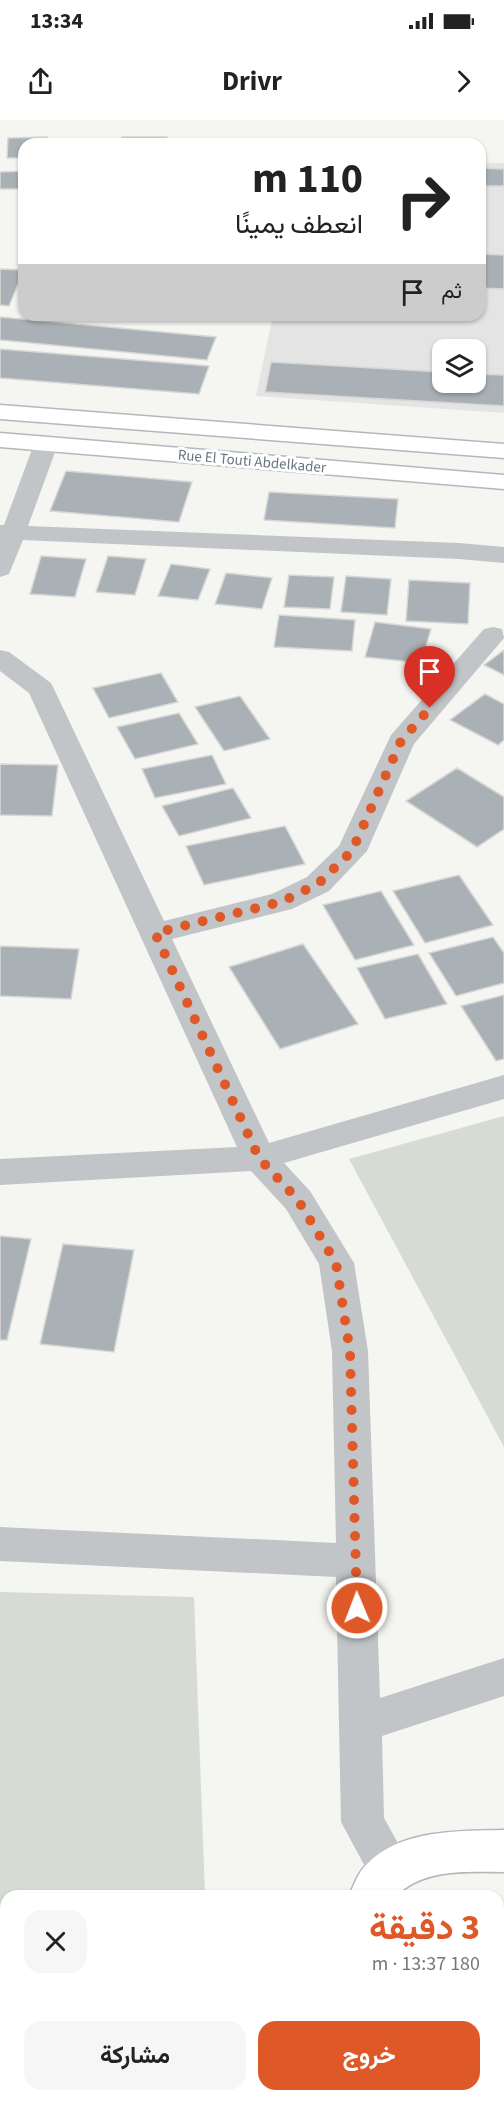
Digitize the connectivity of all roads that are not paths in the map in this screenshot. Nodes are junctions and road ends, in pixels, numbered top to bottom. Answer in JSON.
{"nodes":[{"id":1,"x":0,"y":412,"type":"edge"},
{"id":2,"x":0,"y":440,"type":"edge"},
{"id":3,"x":46,"y":444,"type":"junction"},
{"id":4,"x":504,"y":452,"type":"edge"},
{"id":5,"x":504,"y":482,"type":"edge"},
{"id":6,"x":7,"y":532,"type":"edge"},
{"id":7,"x":504,"y":555,"type":"edge"},
{"id":8,"x":0,"y":569,"type":"edge"},
{"id":9,"x":493,"y":635,"type":"dead end"},
{"id":10,"x":0,"y":658,"type":"edge"},
{"id":11,"x":155,"y":933,"type":"junction"},
{"id":12,"x":504,"y":1087,"type":"edge"},
{"id":13,"x":259,"y":1158,"type":"junction"},
{"id":14,"x":0,"y":1172,"type":"edge"},
{"id":15,"x":0,"y":1544,"type":"edge"},
{"id":16,"x":356,"y":1561,"type":"junction"},
{"id":17,"x":504,"y":1677,"type":"edge"},
{"id":18,"x":360,"y":1724,"type":"junction"},
{"id":19,"x":504,"y":1851,"type":"edge"},
{"id":20,"x":381,"y":1883,"type":"edge"}],
"edges":[{"from":1,"to":4,"type":"street","name":"Rue El Touti Abdelkader"},
{"from":2,"to":3,"type":"street","name":"Rue El Touti Abdelkader"},
{"from":3,"to":5,"type":"street","name":"Rue El Touti Abdelkader"},
{"from":3,"to":6,"type":"street"},
{"from":6,"to":7,"type":"street"},
{"from":6,"to":8,"type":"street"},
{"from":9,"to":11,"type":"street"},
{"from":10,"to":11,"type":"street"},
{"from":11,"to":13,"type":"street"},
{"from":12,"to":13,"type":"street"},
{"from":13,"to":14,"type":"street"},
{"from":13,"to":16,"type":"street"},
{"from":15,"to":16,"type":"street"},
{"from":16,"to":18,"type":"street"},
{"from":17,"to":18,"type":"street"},
{"from":18,"to":20,"type":"street"},
{"from":19,"to":20,"type":"street"}]}
